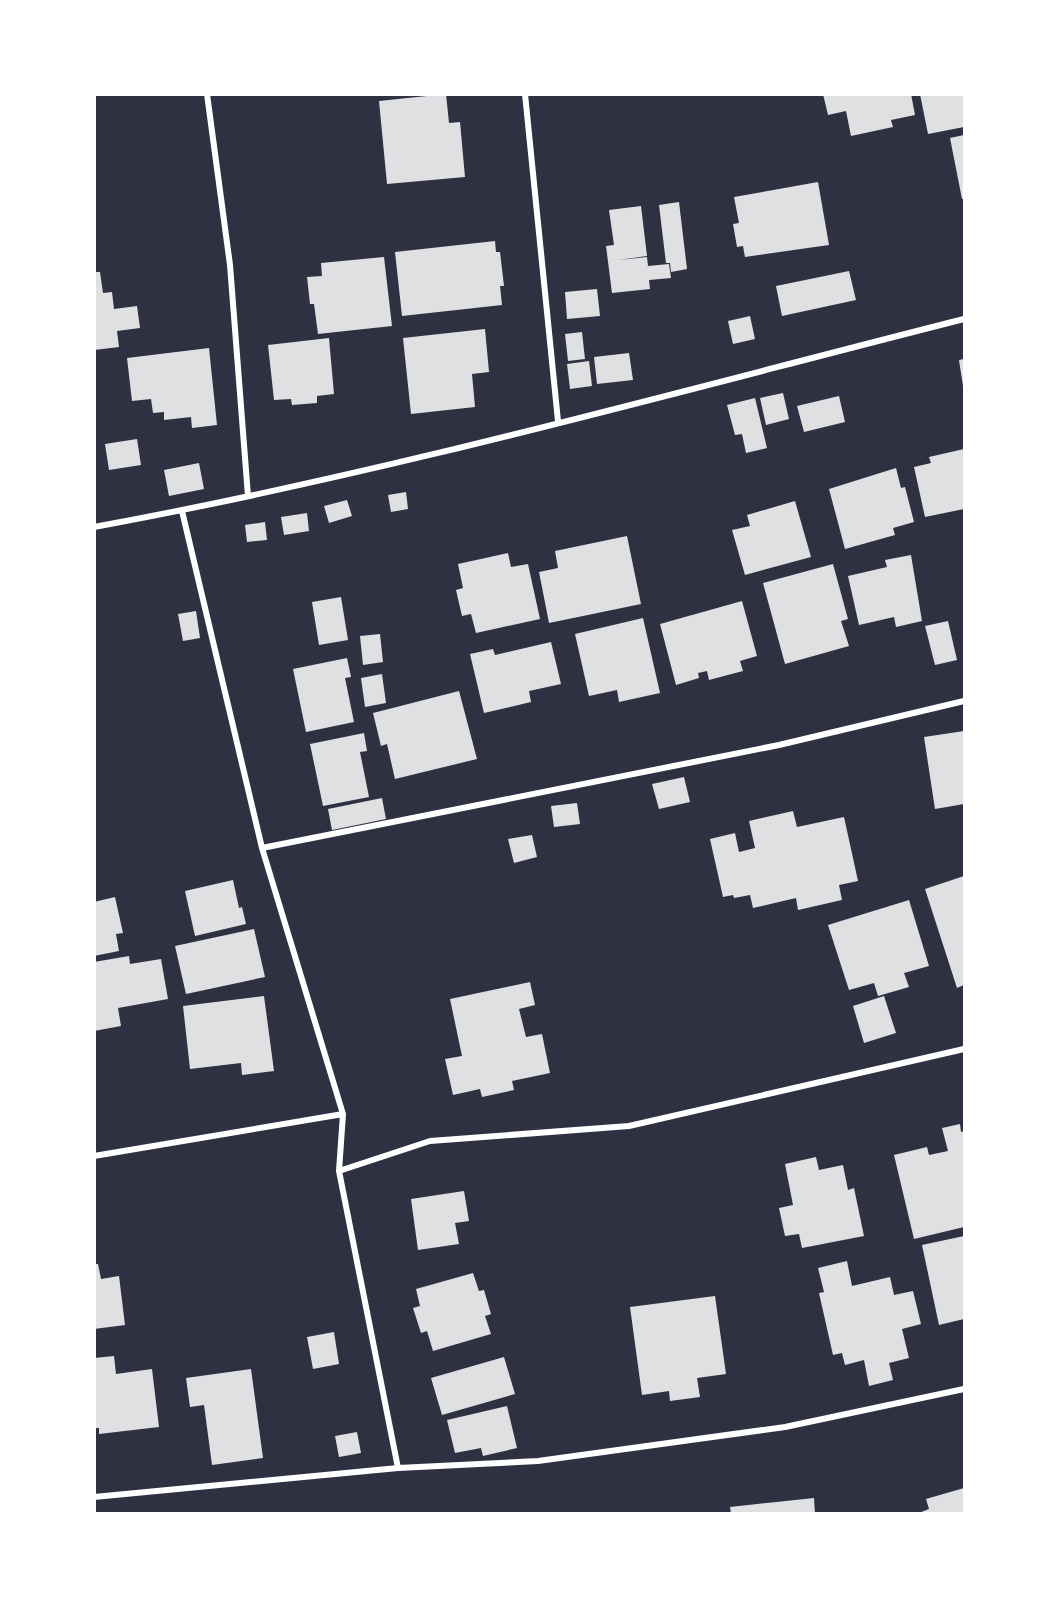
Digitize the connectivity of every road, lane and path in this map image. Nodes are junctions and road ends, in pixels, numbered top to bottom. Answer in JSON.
{"nodes":[{"id":1,"x":207,"y":94,"type":"edge"},
{"id":2,"x":525,"y":94,"type":"edge"},
{"id":3,"x":964,"y":319,"type":"edge"},
{"id":4,"x":558,"y":421,"type":"junction"},
{"id":5,"x":248,"y":496,"type":"junction"},
{"id":6,"x":182,"y":511,"type":"junction"},
{"id":7,"x":94,"y":527,"type":"edge"},
{"id":8,"x":964,"y":702,"type":"edge"},
{"id":9,"x":262,"y":848,"type":"junction"},
{"id":10,"x":964,"y":1048,"type":"edge"},
{"id":11,"x":343,"y":1114,"type":"junction"},
{"id":12,"x":94,"y":1156,"type":"edge"},
{"id":13,"x":339,"y":1171,"type":"junction"},
{"id":14,"x":964,"y":1389,"type":"edge"},
{"id":15,"x":398,"y":1468,"type":"junction"},
{"id":16,"x":94,"y":1497,"type":"edge"}],
"edges":[{"from":1,"to":5,"type":"street"},
{"from":2,"to":4,"type":"street"},
{"from":3,"to":4,"type":"street"},
{"from":4,"to":5,"type":"street"},
{"from":5,"to":6,"type":"street"},
{"from":6,"to":7,"type":"street"},
{"from":6,"to":9,"type":"street"},
{"from":8,"to":9,"type":"street"},
{"from":9,"to":11,"type":"street"},
{"from":10,"to":13,"type":"street"},
{"from":11,"to":12,"type":"street"},
{"from":11,"to":13,"type":"street"},
{"from":13,"to":15,"type":"street"},
{"from":14,"to":15,"type":"street"},
{"from":15,"to":16,"type":"street"}]}
